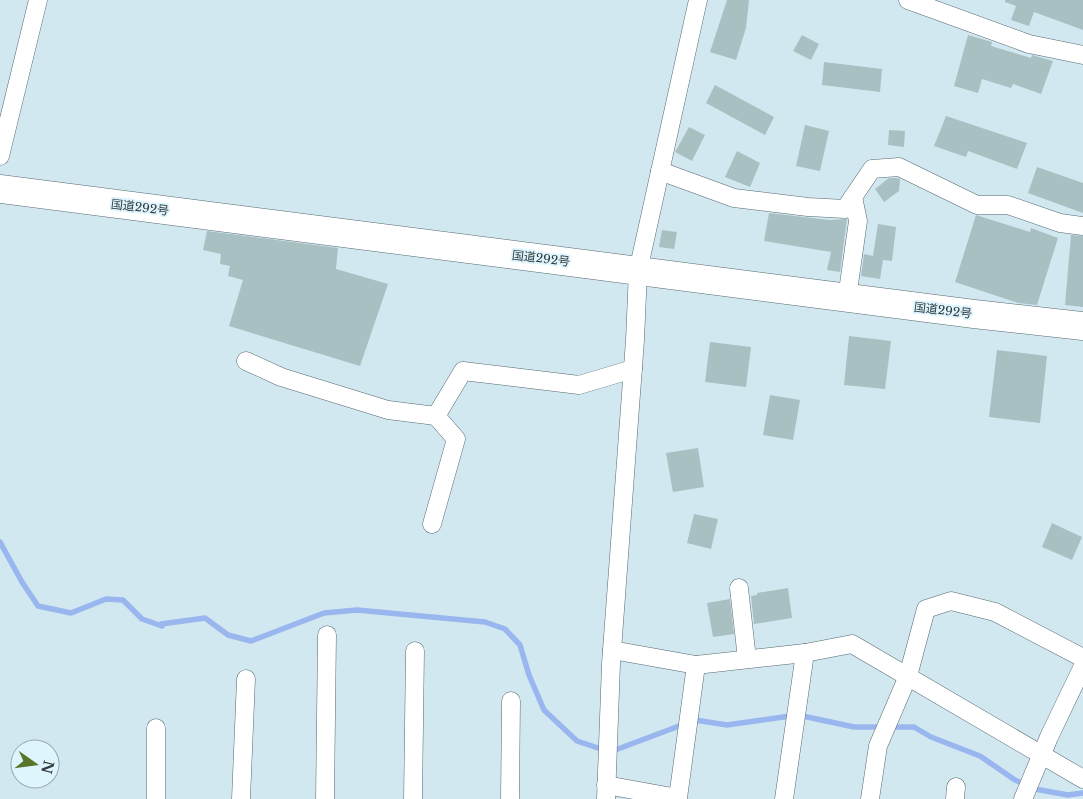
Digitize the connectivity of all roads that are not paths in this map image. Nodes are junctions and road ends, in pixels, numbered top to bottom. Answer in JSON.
{"nodes":[{"id":1,"x":38,"y":0,"type":"edge"},
{"id":2,"x":698,"y":0,"type":"edge"},
{"id":3,"x":908,"y":0,"type":"edge"},
{"id":4,"x":1083,"y":55,"type":"edge"},
{"id":5,"x":0,"y":156,"type":"edge"},
{"id":6,"x":660,"y":171,"type":"junction"},
{"id":7,"x":0,"y":189,"type":"edge"},
{"id":8,"x":853,"y":197,"type":"junction"},
{"id":9,"x":1083,"y":226,"type":"edge"},
{"id":10,"x":638,"y":271,"type":"junction"},
{"id":11,"x":848,"y":298,"type":"junction"},
{"id":12,"x":1083,"y":326,"type":"edge"},
{"id":13,"x":246,"y":361,"type":"dead end"},
{"id":14,"x":633,"y":369,"type":"junction"},
{"id":15,"x":436,"y":416,"type":"junction"},
{"id":16,"x":432,"y":524,"type":"dead end"},
{"id":17,"x":739,"y":588,"type":"dead end"},
{"id":18,"x":327,"y":635,"type":"dead end"},
{"id":19,"x":612,"y":650,"type":"junction"},
{"id":20,"x":415,"y":651,"type":"dead end"},
{"id":21,"x":806,"y":653,"type":"junction"},
{"id":22,"x":1083,"y":658,"type":"edge"},
{"id":23,"x":748,"y":659,"type":"junction"},
{"id":24,"x":696,"y":664,"type":"junction"},
{"id":25,"x":1083,"y":666,"type":"edge"},
{"id":26,"x":908,"y":676,"type":"junction"},
{"id":27,"x":246,"y":679,"type":"dead end"},
{"id":28,"x":511,"y":701,"type":"dead end"},
{"id":29,"x":156,"y":728,"type":"dead end"},
{"id":30,"x":1041,"y":755,"type":"junction"},
{"id":31,"x":1083,"y":779,"type":"edge"},
{"id":32,"x":606,"y":792,"type":"edge"},
{"id":33,"x":156,"y":799,"type":"edge"},
{"id":34,"x":241,"y":799,"type":"edge"},
{"id":35,"x":324,"y":799,"type":"edge"},
{"id":36,"x":413,"y":799,"type":"edge"},
{"id":37,"x":510,"y":799,"type":"edge"},
{"id":38,"x":784,"y":799,"type":"edge"},
{"id":39,"x":870,"y":799,"type":"edge"},
{"id":40,"x":1023,"y":799,"type":"edge"}],
"edges":[{"from":1,"to":5,"type":"street"},
{"from":2,"to":6,"type":"street"},
{"from":3,"to":4,"type":"street"},
{"from":6,"to":8,"type":"street"},
{"from":6,"to":10,"type":"street"},
{"from":7,"to":10,"type":"highway","name":"国道292号"},
{"from":8,"to":9,"type":"street"},
{"from":8,"to":11,"type":"street"},
{"from":10,"to":11,"type":"highway","name":"国道292号"},
{"from":10,"to":14,"type":"street"},
{"from":11,"to":12,"type":"highway","name":"国道292号"},
{"from":13,"to":15,"type":"street"},
{"from":14,"to":15,"type":"street"},
{"from":14,"to":19,"type":"street"},
{"from":15,"to":16,"type":"street"},
{"from":17,"to":23,"type":"street"},
{"from":18,"to":35,"type":"street"},
{"from":19,"to":24,"type":"street"},
{"from":19,"to":32,"type":"street"},
{"from":20,"to":36,"type":"street"},
{"from":21,"to":23,"type":"street"},
{"from":21,"to":26,"type":"street"},
{"from":21,"to":38,"type":"street"},
{"from":22,"to":26,"type":"street"},
{"from":23,"to":24,"type":"street"},
{"from":24,"to":32,"type":"street"},
{"from":25,"to":30,"type":"street"},
{"from":26,"to":30,"type":"street"},
{"from":26,"to":39,"type":"street"},
{"from":27,"to":34,"type":"street"},
{"from":28,"to":37,"type":"street"},
{"from":29,"to":33,"type":"street"},
{"from":30,"to":31,"type":"street"},
{"from":30,"to":40,"type":"street"}]}
